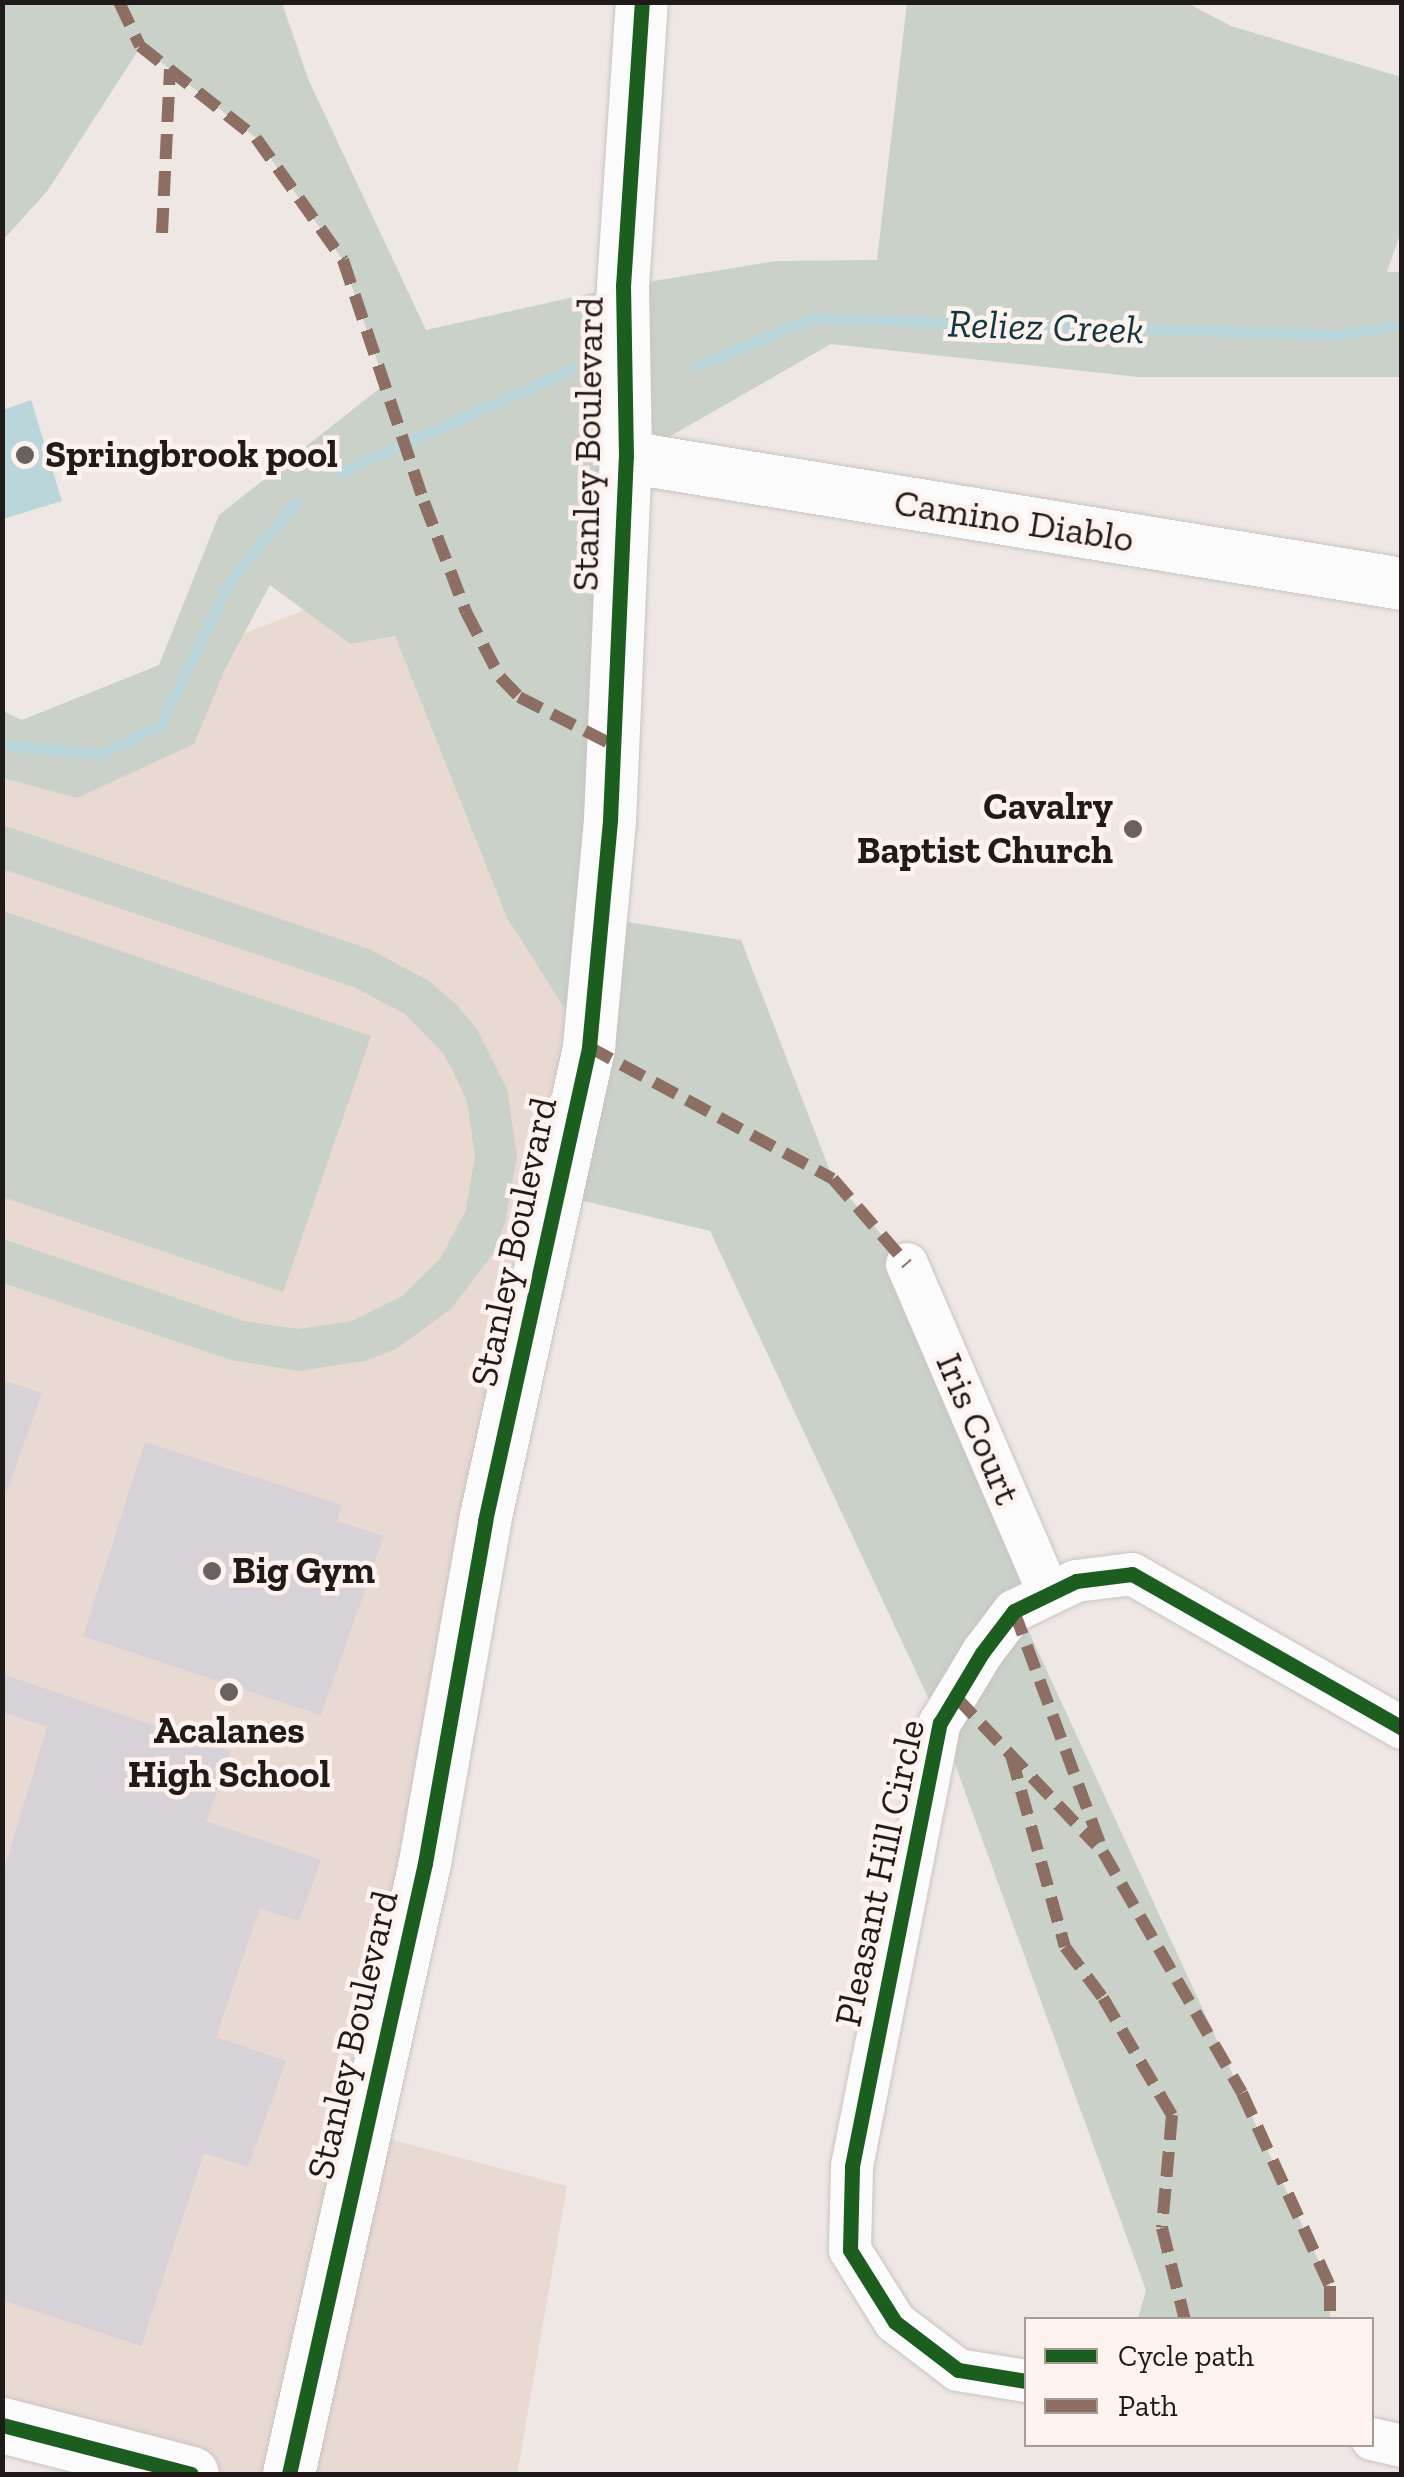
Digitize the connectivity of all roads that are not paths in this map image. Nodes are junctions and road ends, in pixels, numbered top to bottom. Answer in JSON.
{"nodes":[{"id":1,"x":642,"y":2,"type":"edge"},
{"id":2,"x":626,"y":457,"type":"junction"},
{"id":3,"x":1402,"y":584,"type":"edge"},
{"id":4,"x":908,"y":1264,"type":"dead end"},
{"id":5,"x":1050,"y":1594,"type":"junction"},
{"id":6,"x":1402,"y":1728,"type":"edge"},
{"id":7,"x":1024,"y":2381,"type":"edge"},
{"id":8,"x":2,"y":2424,"type":"edge"},
{"id":9,"x":1374,"y":2439,"type":"edge"},
{"id":10,"x":1402,"y":2446,"type":"edge"},
{"id":11,"x":192,"y":2474,"type":"edge"},
{"id":12,"x":289,"y":2474,"type":"edge"}],
"edges":[{"from":1,"to":2,"type":"street","name":"Stanley Boulevard"},
{"from":2,"to":3,"type":"street","name":"Camino Diablo"},
{"from":2,"to":12,"type":"street","name":"Stanley Boulevard"},
{"from":4,"to":5,"type":"street","name":"Iris Court"},
{"from":5,"to":6,"type":"street","name":"Pleasant Hill Circle"},
{"from":5,"to":7,"type":"street","name":"Pleasant Hill Circle"},
{"from":8,"to":11,"type":"main road"},
{"from":9,"to":10,"type":"street"}]}
